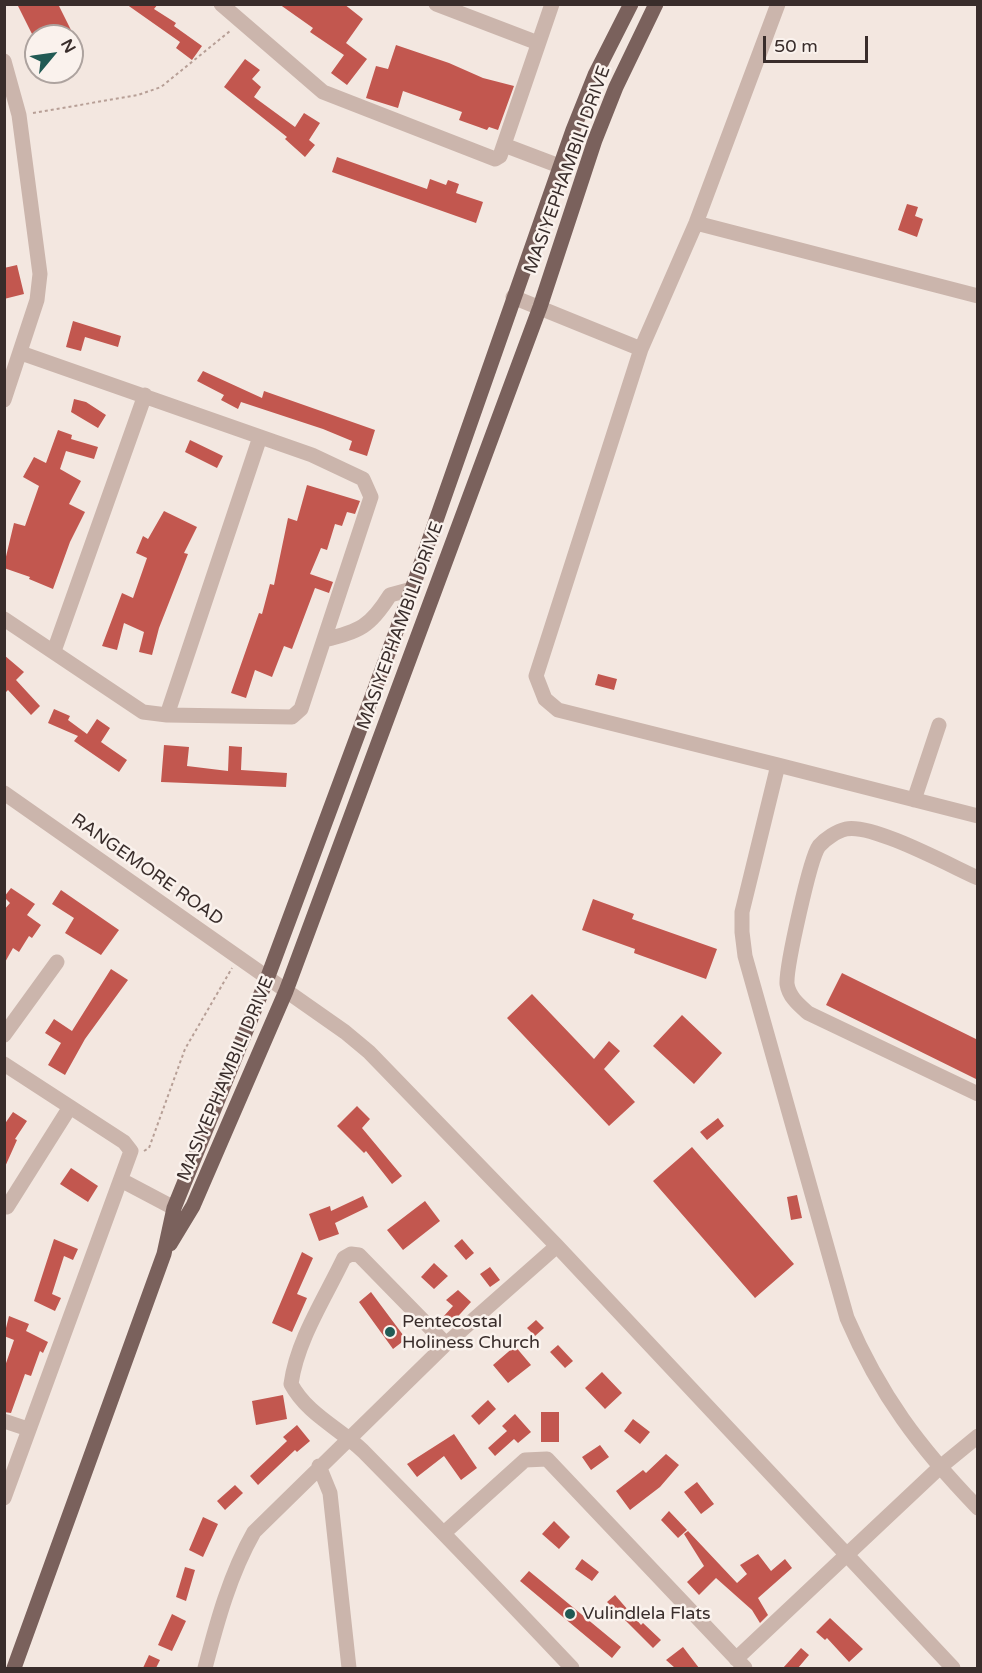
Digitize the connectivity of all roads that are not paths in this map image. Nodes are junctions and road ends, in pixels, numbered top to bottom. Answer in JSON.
{"nodes":[{"id":1,"x":221,"y":4,"type":"edge"},
{"id":2,"x":436,"y":4,"type":"edge"},
{"id":3,"x":552,"y":4,"type":"edge"},
{"id":4,"x":631,"y":4,"type":"edge"},
{"id":5,"x":656,"y":4,"type":"edge"},
{"id":6,"x":778,"y":4,"type":"edge"},
{"id":7,"x":538,"y":43,"type":"junction"},
{"id":8,"x":4,"y":61,"type":"edge"},
{"id":9,"x":504,"y":145,"type":"junction"},
{"id":10,"x":562,"y":167,"type":"junction"},
{"id":11,"x":696,"y":224,"type":"junction"},
{"id":12,"x":978,"y":296,"type":"edge"},
{"id":13,"x":513,"y":297,"type":"junction"},
{"id":14,"x":540,"y":307,"type":"junction"},
{"id":15,"x":641,"y":349,"type":"junction"},
{"id":16,"x":21,"y":353,"type":"junction"},
{"id":17,"x":145,"y":395,"type":"junction"},
{"id":18,"x":4,"y":400,"type":"edge"},
{"id":19,"x":260,"y":437,"type":"junction"},
{"id":20,"x":412,"y":589,"type":"junction"},
{"id":21,"x":4,"y":620,"type":"edge"},
{"id":22,"x":324,"y":640,"type":"junction"},
{"id":23,"x":54,"y":651,"type":"junction"},
{"id":24,"x":167,"y":715,"type":"junction"},
{"id":25,"x":939,"y":725,"type":"dead end"},
{"id":26,"x":778,"y":765,"type":"junction"},
{"id":27,"x":4,"y":793,"type":"edge"},
{"id":28,"x":914,"y":800,"type":"junction"},
{"id":29,"x":978,"y":816,"type":"edge"},
{"id":30,"x":978,"y":878,"type":"edge"},
{"id":31,"x":57,"y":962,"type":"dead end"},
{"id":32,"x":267,"y":979,"type":"junction"},
{"id":33,"x":286,"y":991,"type":"junction"},
{"id":34,"x":4,"y":1035,"type":"edge"},
{"id":35,"x":4,"y":1064,"type":"edge"},
{"id":36,"x":978,"y":1095,"type":"edge"},
{"id":37,"x":70,"y":1107,"type":"junction"},
{"id":38,"x":121,"y":1180,"type":"junction"},
{"id":39,"x":7,"y":1207,"type":"dead end"},
{"id":40,"x":174,"y":1208,"type":"junction"},
{"id":41,"x":557,"y":1246,"type":"junction"},
{"id":42,"x":164,"y":1254,"type":"junction"},
{"id":43,"x":446,"y":1344,"type":"junction"},
{"id":44,"x":4,"y":1421,"type":"edge"},
{"id":45,"x":28,"y":1430,"type":"junction"},
{"id":46,"x":978,"y":1436,"type":"edge"},
{"id":47,"x":349,"y":1438,"type":"junction"},
{"id":48,"x":319,"y":1466,"type":"junction"},
{"id":49,"x":939,"y":1468,"type":"junction"},
{"id":50,"x":4,"y":1498,"type":"edge"},
{"id":51,"x":978,"y":1508,"type":"edge"},
{"id":52,"x":444,"y":1533,"type":"junction"},
{"id":53,"x":847,"y":1555,"type":"junction"},
{"id":54,"x":741,"y":1664,"type":"edge"},
{"id":55,"x":14,"y":1668,"type":"edge"},
{"id":56,"x":205,"y":1668,"type":"edge"},
{"id":57,"x":349,"y":1668,"type":"edge"},
{"id":58,"x":572,"y":1668,"type":"edge"},
{"id":59,"x":953,"y":1668,"type":"edge"}],
"edges":[{"from":1,"to":9,"type":"street"},
{"from":2,"to":7,"type":"street"},
{"from":3,"to":7,"type":"street"},
{"from":4,"to":10,"type":"main road","name":"MASIYEPHAMBILI DRIVE"},
{"from":5,"to":14,"type":"main road","name":"MASIYEPHAMBILI DRIVE"},
{"from":6,"to":11,"type":"street"},
{"from":7,"to":9,"type":"street"},
{"from":8,"to":16,"type":"street"},
{"from":9,"to":10,"type":"street"},
{"from":10,"to":13,"type":"main road","name":"MASIYEPHAMBILI DRIVE"},
{"from":11,"to":12,"type":"street"},
{"from":11,"to":15,"type":"street"},
{"from":13,"to":14,"type":"street"},
{"from":13,"to":20,"type":"main road","name":"MASIYEPHAMBILI DRIVE"},
{"from":14,"to":15,"type":"street"},
{"from":14,"to":33,"type":"main road","name":"MASIYEPHAMBILI DRIVE"},
{"from":15,"to":26,"type":"street"},
{"from":16,"to":17,"type":"street"},
{"from":16,"to":18,"type":"street"},
{"from":17,"to":19,"type":"street"},
{"from":17,"to":23,"type":"street"},
{"from":19,"to":22,"type":"street"},
{"from":19,"to":24,"type":"street"},
{"from":20,"to":22,"type":"street"},
{"from":20,"to":32,"type":"main road","name":"MASIYEPHAMBILI DRIVE"},
{"from":21,"to":23,"type":"street"},
{"from":22,"to":24,"type":"street"},
{"from":23,"to":24,"type":"street"},
{"from":25,"to":28,"type":"street"},
{"from":26,"to":28,"type":"street"},
{"from":26,"to":49,"type":"street"},
{"from":27,"to":32,"type":"street","name":"RANGEMORE ROAD"},
{"from":28,"to":29,"type":"street"},
{"from":30,"to":36,"type":"street"},
{"from":31,"to":34,"type":"street"},
{"from":32,"to":33,"type":"street","name":"RANGEMORE ROAD"},
{"from":32,"to":40,"type":"main road","name":"MASIYEPHAMBILI DRIVE"},
{"from":33,"to":41,"type":"street","name":"RANGEMORE ROAD"},
{"from":33,"to":42,"type":"main road","name":"MASIYEPHAMBILI DRIVE"},
{"from":35,"to":37,"type":"street"},
{"from":37,"to":38,"type":"street"},
{"from":37,"to":39,"type":"street"},
{"from":38,"to":40,"type":"street"},
{"from":38,"to":45,"type":"street"},
{"from":40,"to":42,"type":"main road","name":"MASIYEPHAMBILI DRIVE"},
{"from":41,"to":43,"type":"street"},
{"from":41,"to":53,"type":"street","name":"RANGEMORE ROAD"},
{"from":42,"to":55,"type":"main road","name":"MASIYEPHAMBILI DRIVE"},
{"from":43,"to":47,"type":"street"},
{"from":43,"to":47,"type":"street"},
{"from":44,"to":45,"type":"street"},
{"from":45,"to":50,"type":"street"},
{"from":46,"to":49,"type":"street"},
{"from":47,"to":48,"type":"street"},
{"from":47,"to":52,"type":"street"},
{"from":48,"to":56,"type":"street"},
{"from":48,"to":57,"type":"street"},
{"from":49,"to":51,"type":"street"},
{"from":49,"to":53,"type":"street"},
{"from":52,"to":54,"type":"street"},
{"from":52,"to":58,"type":"street"},
{"from":53,"to":54,"type":"street"},
{"from":53,"to":59,"type":"street","name":"RANGEMORE ROAD"}]}
